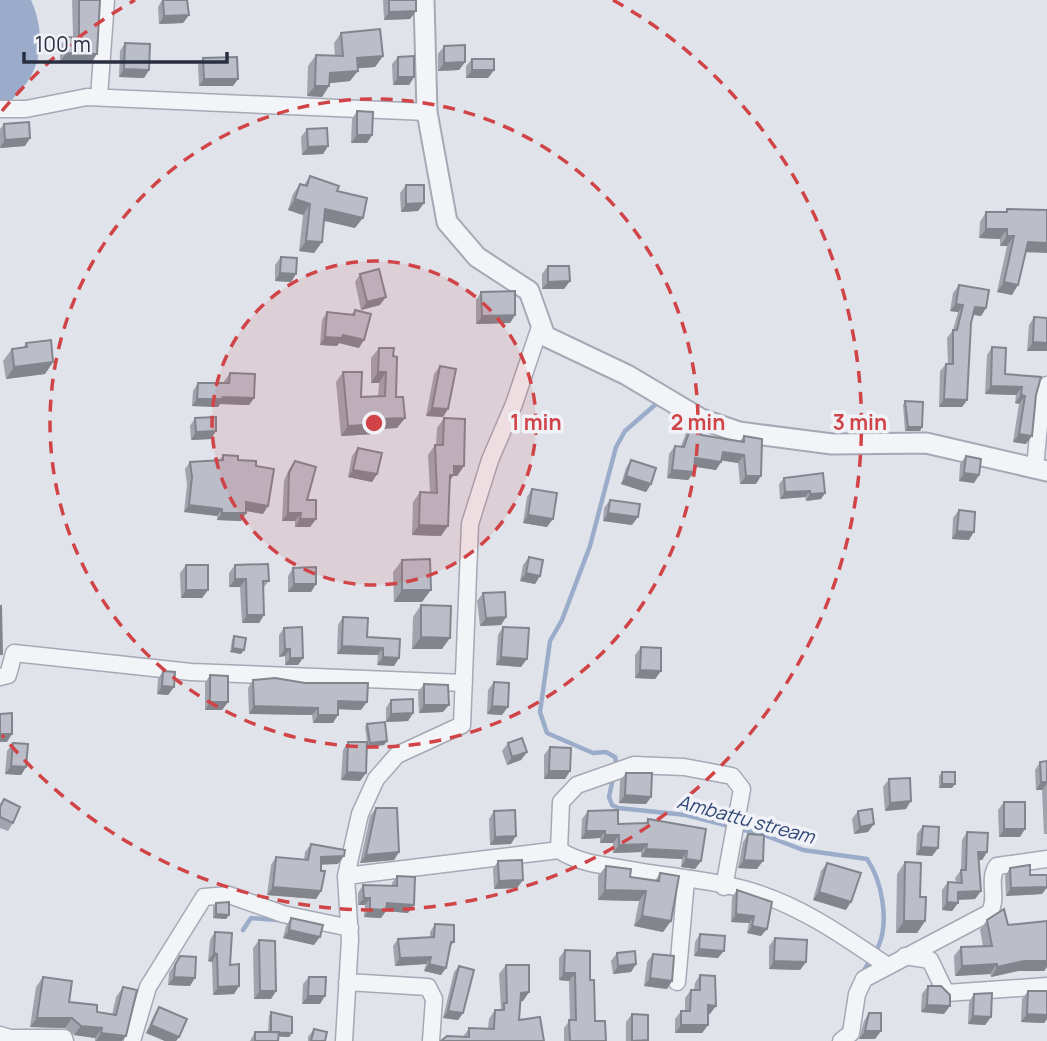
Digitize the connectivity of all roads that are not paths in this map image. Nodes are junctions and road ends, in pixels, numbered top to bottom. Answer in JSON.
{"nodes":[{"id":1,"x":106,"y":0,"type":"edge"},
{"id":2,"x":424,"y":0,"type":"edge"},
{"id":3,"x":99,"y":97,"type":"junction"},
{"id":4,"x":0,"y":109,"type":"edge"},
{"id":5,"x":427,"y":112,"type":"junction"},
{"id":6,"x":541,"y":324,"type":"junction"},
{"id":7,"x":1047,"y":385,"type":"edge"},
{"id":8,"x":1041,"y":470,"type":"edge"},
{"id":9,"x":0,"y":677,"type":"edge"},
{"id":10,"x":464,"y":683,"type":"junction"},
{"id":11,"x":559,"y":850,"type":"junction"},
{"id":12,"x":1047,"y":859,"type":"edge"},
{"id":13,"x":346,"y":876,"type":"junction"},
{"id":14,"x":686,"y":880,"type":"junction"},
{"id":15,"x":724,"y":887,"type":"junction"},
{"id":16,"x":350,"y":928,"type":"junction"},
{"id":17,"x":905,"y":956,"type":"junction"},
{"id":18,"x":879,"y":960,"type":"junction"},
{"id":19,"x":347,"y":982,"type":"junction"},
{"id":20,"x":677,"y":982,"type":"dead end"},
{"id":21,"x":1047,"y":986,"type":"edge"},
{"id":22,"x":0,"y":1035,"type":"edge"},
{"id":23,"x":846,"y":1037,"type":"edge"},
{"id":24,"x":65,"y":1041,"type":"edge"},
{"id":25,"x":132,"y":1041,"type":"edge"},
{"id":26,"x":344,"y":1041,"type":"edge"},
{"id":27,"x":431,"y":1041,"type":"edge"}],
"edges":[{"from":1,"to":3,"type":"street"},
{"from":2,"to":5,"type":"street"},
{"from":3,"to":4,"type":"street"},
{"from":3,"to":5,"type":"street"},
{"from":5,"to":6,"type":"street"},
{"from":6,"to":8,"type":"street"},
{"from":6,"to":10,"type":"street"},
{"from":7,"to":8,"type":"street"},
{"from":9,"to":10,"type":"street"},
{"from":10,"to":13,"type":"street"},
{"from":11,"to":13,"type":"street"},
{"from":11,"to":14,"type":"street"},
{"from":11,"to":15,"type":"street"},
{"from":12,"to":17,"type":"street"},
{"from":13,"to":16,"type":"street"},
{"from":14,"to":15,"type":"street"},
{"from":14,"to":20,"type":"street"},
{"from":15,"to":18,"type":"street"},
{"from":16,"to":19,"type":"street"},
{"from":16,"to":25,"type":"street"},
{"from":17,"to":18,"type":"street"},
{"from":17,"to":21,"type":"street"},
{"from":18,"to":23,"type":"street"},
{"from":19,"to":26,"type":"street"},
{"from":19,"to":27,"type":"street"},
{"from":22,"to":24,"type":"street"}]}
